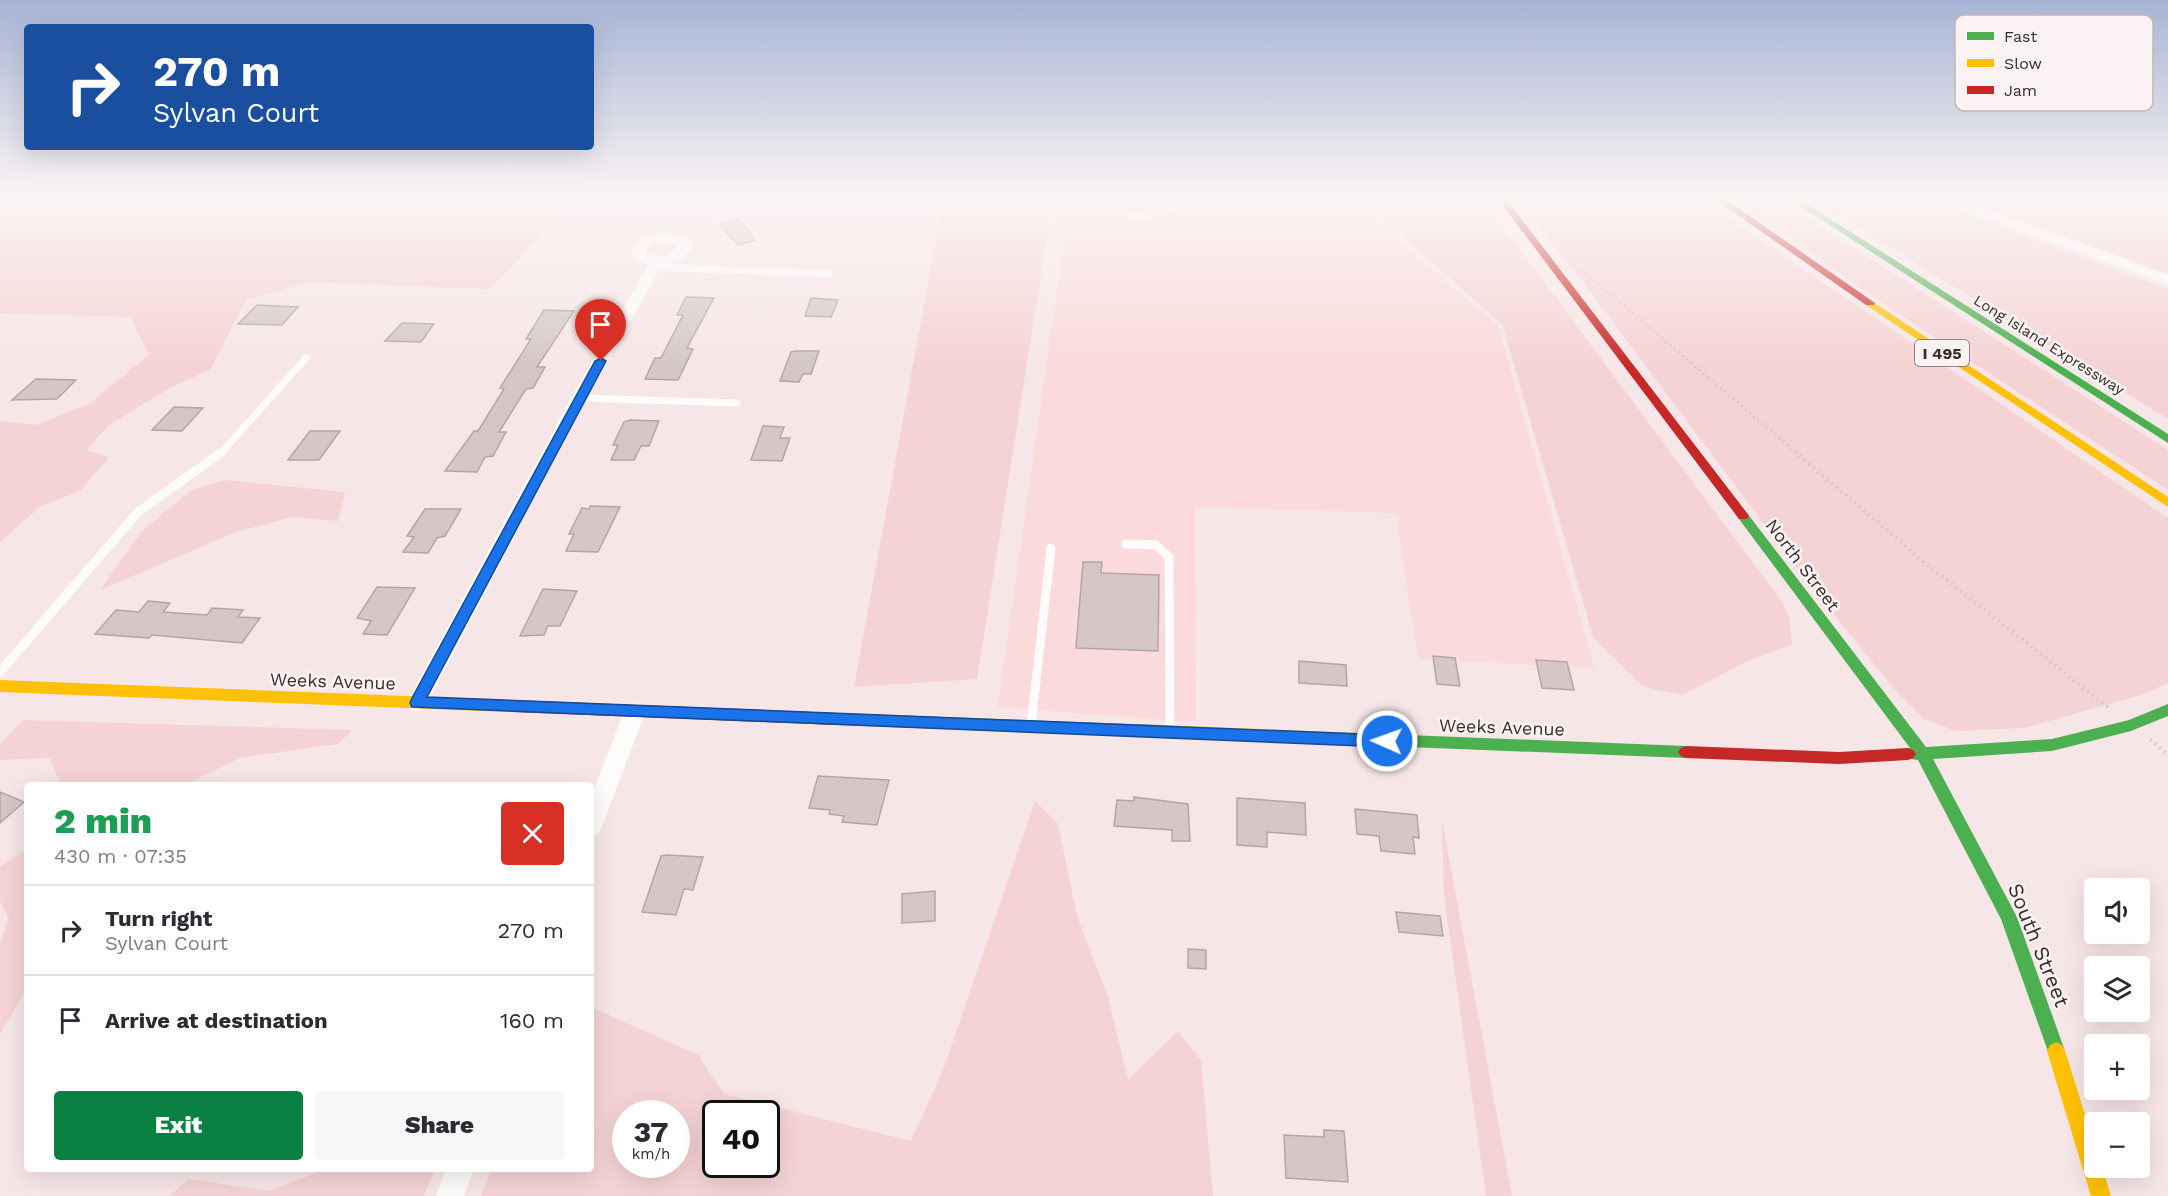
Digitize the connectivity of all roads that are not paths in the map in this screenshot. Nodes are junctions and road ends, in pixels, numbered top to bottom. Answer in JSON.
{"nodes":[{"id":1,"x":1544,"y":255,"type":"edge"},
{"id":2,"x":1799,"y":255,"type":"edge"},
{"id":3,"x":1880,"y":255,"type":"edge"},
{"id":4,"x":2099,"y":255,"type":"edge"},
{"id":5,"x":655,"y":264,"type":"joint"},
{"id":6,"x":830,"y":274,"type":"dead end"},
{"id":7,"x":2168,"y":280,"type":"edge"},
{"id":8,"x":306,"y":358,"type":"dead end"},
{"id":9,"x":579,"y":398,"type":"junction"},
{"id":10,"x":737,"y":403,"type":"dead end"},
{"id":11,"x":2168,"y":439,"type":"edge"},
{"id":12,"x":2168,"y":502,"type":"edge"},
{"id":13,"x":1126,"y":544,"type":"dead end"},
{"id":14,"x":1050,"y":548,"type":"dead end"},
{"id":15,"x":0,"y":672,"type":"edge"},
{"id":16,"x":0,"y":686,"type":"edge"},
{"id":17,"x":417,"y":703,"type":"junction"},
{"id":18,"x":2168,"y":710,"type":"edge"},
{"id":19,"x":635,"y":711,"type":"junction"},
{"id":20,"x":1031,"y":726,"type":"junction"},
{"id":21,"x":1170,"y":731,"type":"junction"},
{"id":22,"x":1923,"y":754,"type":"junction"},
{"id":23,"x":594,"y":818,"type":"edge"},
{"id":24,"x":459,"y":1172,"type":"edge"},
{"id":25,"x":450,"y":1196,"type":"edge"},
{"id":26,"x":2101,"y":1196,"type":"edge"}],
"edges":[{"from":1,"to":22,"type":"main road","name":"North Street"},
{"from":2,"to":12,"type":"main road","number":"I 495"},
{"from":3,"to":11,"type":"main road","name":"Long Island Expressway","number":"I 495"},
{"from":4,"to":7,"type":"street"},
{"from":5,"to":6,"type":"lane"},
{"from":5,"to":9,"type":"street"},
{"from":8,"to":15,"type":"lane"},
{"from":9,"to":10,"type":"lane"},
{"from":9,"to":17,"type":"street"},
{"from":13,"to":21,"type":"lane"},
{"from":14,"to":20,"type":"lane"},
{"from":16,"to":17,"type":"main road","name":"Weeks Avenue"},
{"from":17,"to":19,"type":"main road","name":"Weeks Avenue"},
{"from":18,"to":22,"type":"main road"},
{"from":19,"to":20,"type":"main road","name":"Weeks Avenue"},
{"from":19,"to":23,"type":"street"},
{"from":20,"to":21,"type":"main road","name":"Weeks Avenue"},
{"from":21,"to":22,"type":"main road","name":"Weeks Avenue"},
{"from":22,"to":26,"type":"main road","name":"South Street"},
{"from":24,"to":25,"type":"street"}]}
